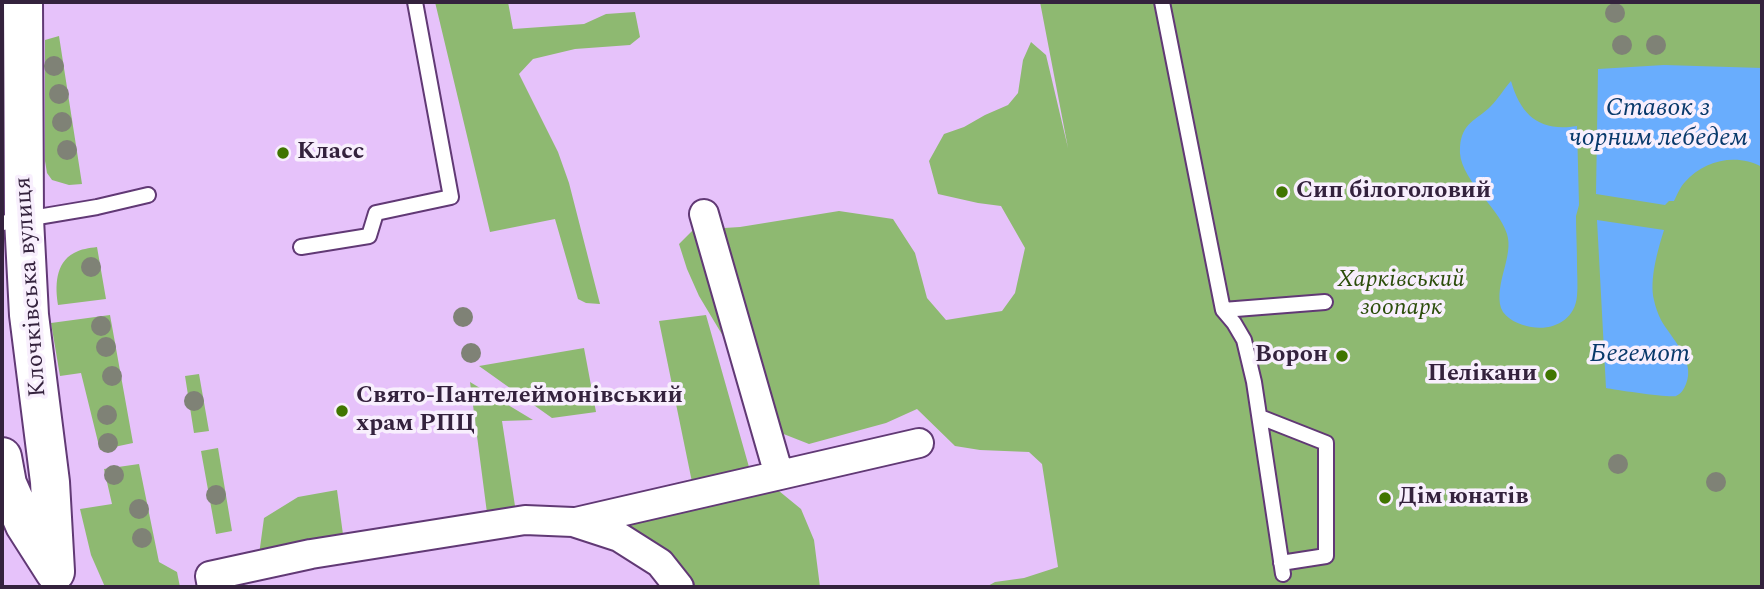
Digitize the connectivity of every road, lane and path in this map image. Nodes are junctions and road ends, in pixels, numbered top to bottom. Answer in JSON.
{"nodes":[{"id":1,"x":23,"y":2,"type":"edge"},
{"id":2,"x":415,"y":2,"type":"edge"},
{"id":3,"x":1162,"y":2,"type":"edge"},
{"id":4,"x":148,"y":195,"type":"dead end"},
{"id":5,"x":704,"y":214,"type":"dead end"},
{"id":6,"x":13,"y":221,"type":"edge"},
{"id":7,"x":301,"y":247,"type":"dead end"},
{"id":8,"x":1325,"y":302,"type":"dead end"},
{"id":9,"x":1223,"y":310,"type":"junction"},
{"id":10,"x":1259,"y":418,"type":"junction"},
{"id":11,"x":919,"y":443,"type":"dead end"},
{"id":12,"x":2,"y":457,"type":"edge"},
{"id":13,"x":779,"y":475,"type":"junction"},
{"id":14,"x":573,"y":522,"type":"junction"},
{"id":15,"x":57,"y":579,"type":"edge"},
{"id":16,"x":212,"y":587,"type":"edge"},
{"id":17,"x":679,"y":587,"type":"edge"}],
"edges":[{"from":1,"to":6,"type":"main road","name":"Клочківська вулиця"},
{"from":2,"to":7,"type":"lane"},
{"from":3,"to":9,"type":"lane"},
{"from":4,"to":6,"type":"lane"},
{"from":5,"to":13,"type":"street"},
{"from":6,"to":15,"type":"main road","name":"Клочківська вулиця"},
{"from":8,"to":9,"type":"lane"},
{"from":9,"to":10,"type":"lane"},
{"from":10,"to":10,"type":"lane"},
{"from":11,"to":13,"type":"street"},
{"from":12,"to":15,"type":"main road","name":"Клочківська вулиця"},
{"from":13,"to":14,"type":"street"},
{"from":14,"to":16,"type":"street"},
{"from":14,"to":17,"type":"street"}]}
